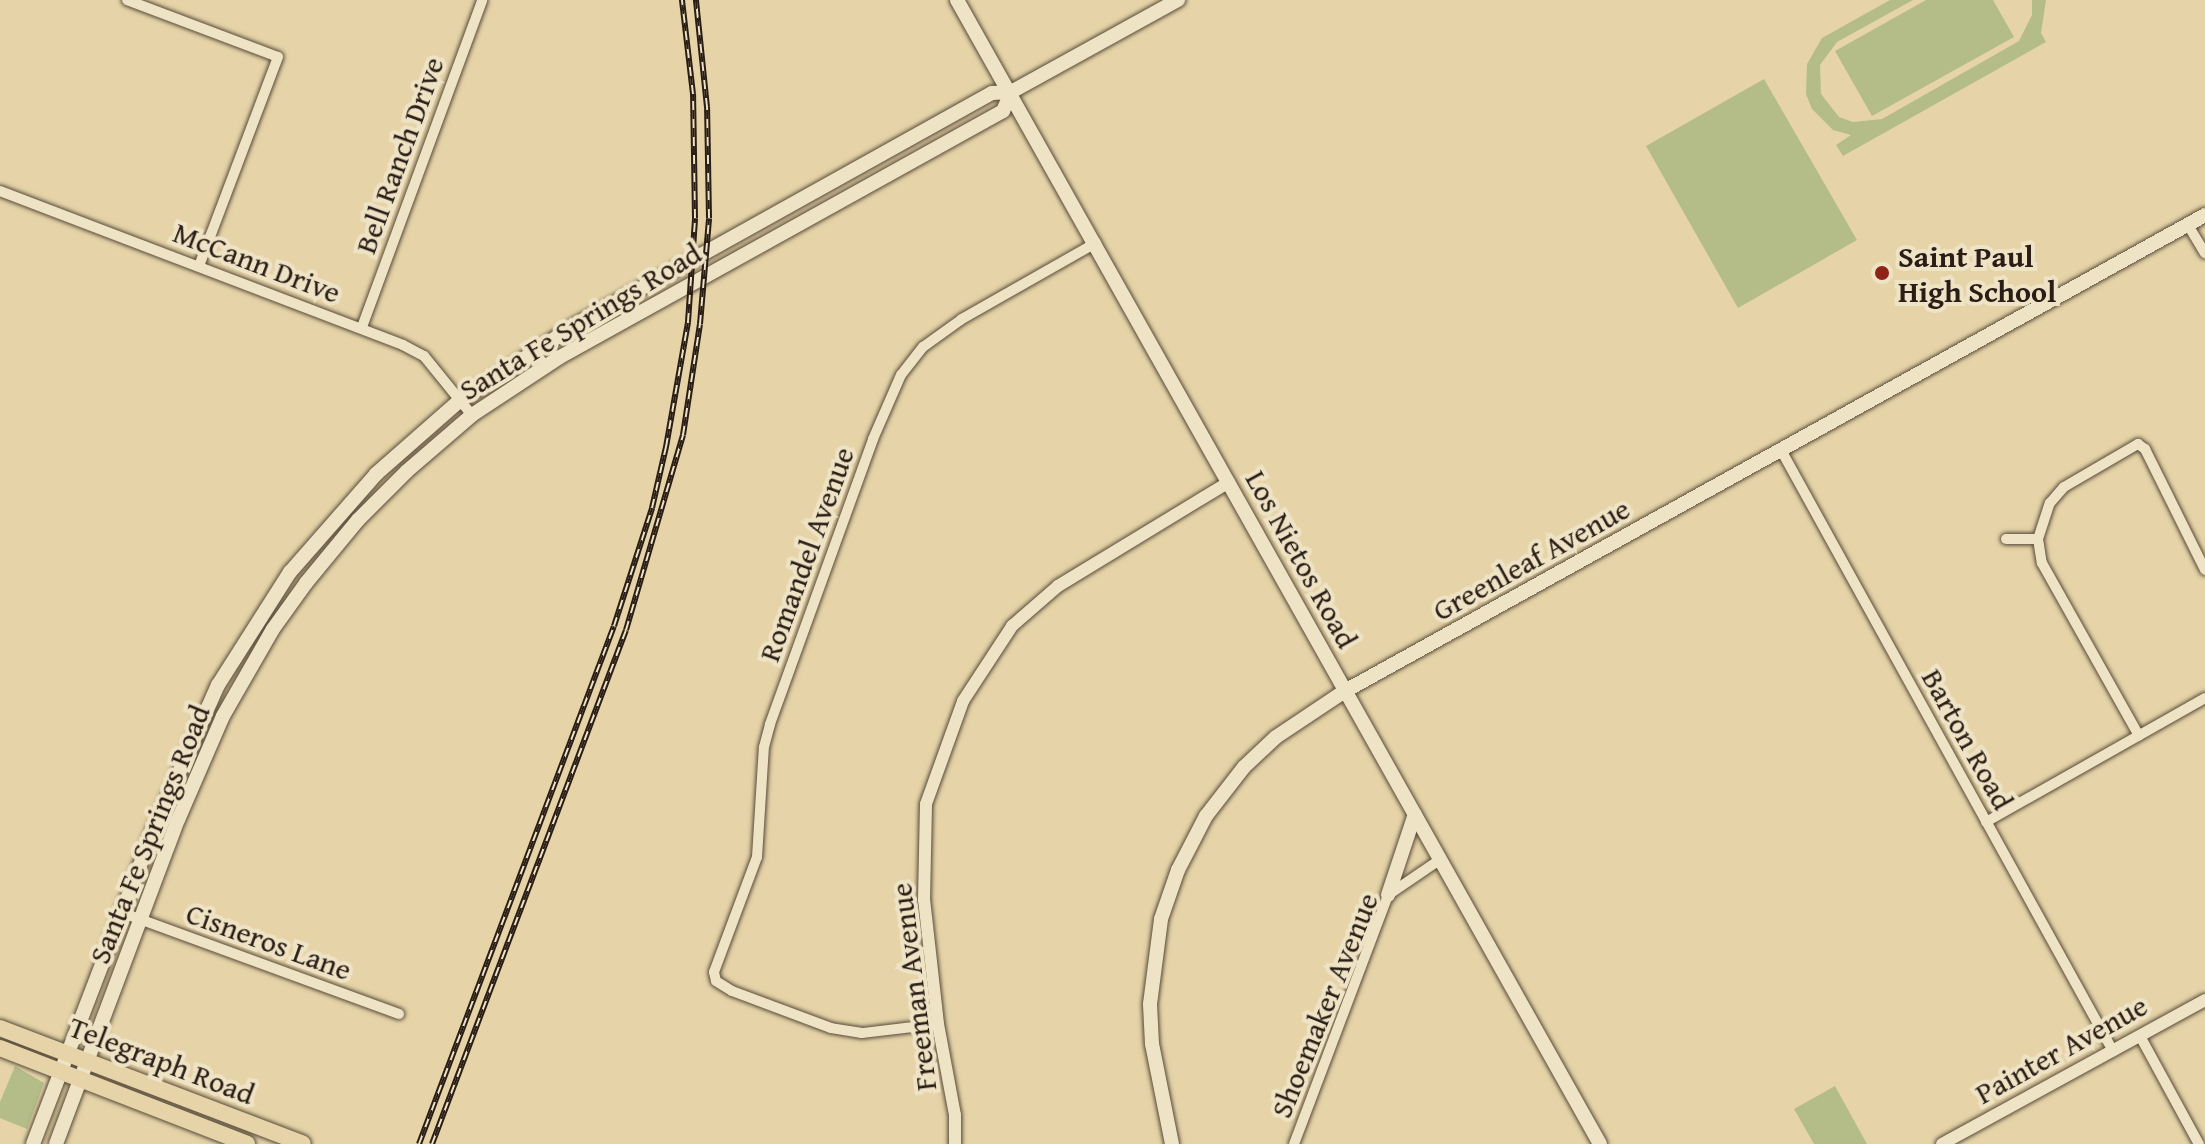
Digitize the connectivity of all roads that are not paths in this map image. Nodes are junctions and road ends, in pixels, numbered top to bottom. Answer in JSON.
{"nodes":[{"id":1,"x":127,"y":0,"type":"edge"},
{"id":2,"x":482,"y":0,"type":"edge"},
{"id":3,"x":957,"y":0,"type":"edge"},
{"id":4,"x":1178,"y":0,"type":"edge"},
{"id":5,"x":1011,"y":92,"type":"junction"},
{"id":6,"x":882,"y":154,"type":"junction"},
{"id":7,"x":890,"y":170,"type":"junction"},
{"id":8,"x":0,"y":191,"type":"edge"},
{"id":9,"x":2205,"y":215,"type":"edge"},
{"id":10,"x":2188,"y":225,"type":"junction"},
{"id":11,"x":1096,"y":243,"type":"junction"},
{"id":12,"x":2205,"y":253,"type":"edge"},
{"id":13,"x":199,"y":266,"type":"junction"},
{"id":14,"x":362,"y":327,"type":"junction"},
{"id":15,"x":459,"y":401,"type":"junction"},
{"id":16,"x":472,"y":415,"type":"junction"},
{"id":17,"x":1781,"y":450,"type":"junction"},
{"id":18,"x":1229,"y":482,"type":"junction"},
{"id":19,"x":2006,"y":539,"type":"dead end"},
{"id":20,"x":2038,"y":539,"type":"junction"},
{"id":21,"x":2205,"y":570,"type":"edge"},
{"id":22,"x":1345,"y":691,"type":"junction"},
{"id":23,"x":2205,"y":698,"type":"edge"},
{"id":24,"x":2139,"y":736,"type":"junction"},
{"id":25,"x":1415,"y":814,"type":"junction"},
{"id":26,"x":1986,"y":822,"type":"junction"},
{"id":27,"x":1441,"y":859,"type":"junction"},
{"id":28,"x":1388,"y":895,"type":"junction"},
{"id":29,"x":123,"y":913,"type":"junction"},
{"id":30,"x":142,"y":920,"type":"junction"},
{"id":31,"x":2205,"y":1000,"type":"edge"},
{"id":32,"x":399,"y":1014,"type":"dead end"},
{"id":33,"x":938,"y":1024,"type":"junction"},
{"id":34,"x":0,"y":1028,"type":"edge"},
{"id":35,"x":2140,"y":1036,"type":"junction"},
{"id":36,"x":0,"y":1048,"type":"edge"},
{"id":37,"x":2113,"y":1051,"type":"junction"},
{"id":38,"x":68,"y":1053,"type":"junction"},
{"id":39,"x":87,"y":1061,"type":"junction"},
{"id":40,"x":61,"y":1071,"type":"junction"},
{"id":41,"x":81,"y":1078,"type":"junction"},
{"id":42,"x":33,"y":1144,"type":"edge"},
{"id":43,"x":56,"y":1144,"type":"edge"},
{"id":44,"x":247,"y":1144,"type":"edge"},
{"id":45,"x":303,"y":1144,"type":"edge"},
{"id":46,"x":955,"y":1144,"type":"edge"},
{"id":47,"x":1172,"y":1144,"type":"edge"},
{"id":48,"x":1294,"y":1144,"type":"edge"},
{"id":49,"x":1600,"y":1144,"type":"edge"},
{"id":50,"x":1942,"y":1144,"type":"edge"},
{"id":51,"x":2199,"y":1144,"type":"edge"}],
"edges":[{"from":1,"to":13,"type":"street"},
{"from":2,"to":14,"type":"street","name":"Bell Ranch Drive"},
{"from":3,"to":5,"type":"main road","name":"Los Nietos Road"},
{"from":4,"to":5,"type":"main road","name":"Santa Fe Springs Road"},
{"from":5,"to":6,"type":"main road","name":"Santa Fe Springs Road"},
{"from":5,"to":7,"type":"main road","name":"Santa Fe Springs Road"},
{"from":5,"to":11,"type":"main road","name":"Los Nietos Road"},
{"from":6,"to":7,"type":"main road"},
{"from":6,"to":15,"type":"main road","name":"Santa Fe Springs Road"},
{"from":7,"to":16,"type":"main road","name":"Santa Fe Springs Road"},
{"from":8,"to":13,"type":"street","name":"McCann Drive"},
{"from":9,"to":10,"type":"main road","name":"Greenleaf Avenue"},
{"from":10,"to":12,"type":"street"},
{"from":10,"to":17,"type":"main road","name":"Greenleaf Avenue"},
{"from":11,"to":18,"type":"main road","name":"Los Nietos Road"},
{"from":11,"to":33,"type":"street","name":"Romandel Avenue"},
{"from":13,"to":14,"type":"street","name":"McCann Drive"},
{"from":14,"to":15,"type":"street","name":"McCann Drive"},
{"from":15,"to":16,"type":"street","name":"McCann Drive"},
{"from":15,"to":29,"type":"main road","name":"Santa Fe Springs Road"},
{"from":16,"to":30,"type":"main road","name":"Santa Fe Springs Road"},
{"from":17,"to":22,"type":"main road","name":"Greenleaf Avenue"},
{"from":17,"to":26,"type":"street","name":"Barton Road"},
{"from":18,"to":22,"type":"main road","name":"Los Nietos Road"},
{"from":18,"to":33,"type":"street","name":"Freeman Avenue"},
{"from":19,"to":20,"type":"street"},
{"from":20,"to":21,"type":"street"},
{"from":20,"to":24,"type":"street"},
{"from":22,"to":25,"type":"main road","name":"Los Nietos Road"},
{"from":22,"to":47,"type":"main road","name":"Greenleaf Avenue"},
{"from":23,"to":24,"type":"street"},
{"from":24,"to":26,"type":"street"},
{"from":25,"to":27,"type":"main road","name":"Los Nietos Road"},
{"from":25,"to":28,"type":"main road"},
{"from":26,"to":37,"type":"street","name":"Barton Road"},
{"from":27,"to":28,"type":"street","name":"Shoemaker Avenue"},
{"from":27,"to":49,"type":"main road","name":"Los Nietos Road"},
{"from":28,"to":48,"type":"street","name":"Shoemaker Avenue"},
{"from":29,"to":30,"type":"street","name":"Cisneros Lane"},
{"from":29,"to":38,"type":"main road","name":"Santa Fe Springs Road"},
{"from":30,"to":32,"type":"street","name":"Cisneros Lane"},
{"from":30,"to":39,"type":"main road","name":"Santa Fe Springs Road"},
{"from":31,"to":35,"type":"street","name":"Painter Avenue"},
{"from":33,"to":46,"type":"street","name":"Freeman Avenue"},
{"from":34,"to":38,"type":"main road","name":"Telegraph Road"},
{"from":35,"to":37,"type":"street","name":"Painter Avenue"},
{"from":35,"to":51,"type":"street"},
{"from":36,"to":40,"type":"main road","name":"Telegraph Road"},
{"from":37,"to":50,"type":"street","name":"Painter Avenue"},
{"from":38,"to":39,"type":"main road","name":"Telegraph Road"},
{"from":38,"to":40,"type":"main road","name":"Santa Fe Springs Road"},
{"from":39,"to":41,"type":"main road","name":"Santa Fe Springs Road"},
{"from":39,"to":45,"type":"main road","name":"Telegraph Road"},
{"from":40,"to":41,"type":"main road","name":"Telegraph Road"},
{"from":40,"to":42,"type":"main road","name":"Santa Fe Springs Road"},
{"from":41,"to":43,"type":"main road","name":"Santa Fe Springs Road"},
{"from":41,"to":44,"type":"main road","name":"Telegraph Road"}]}
